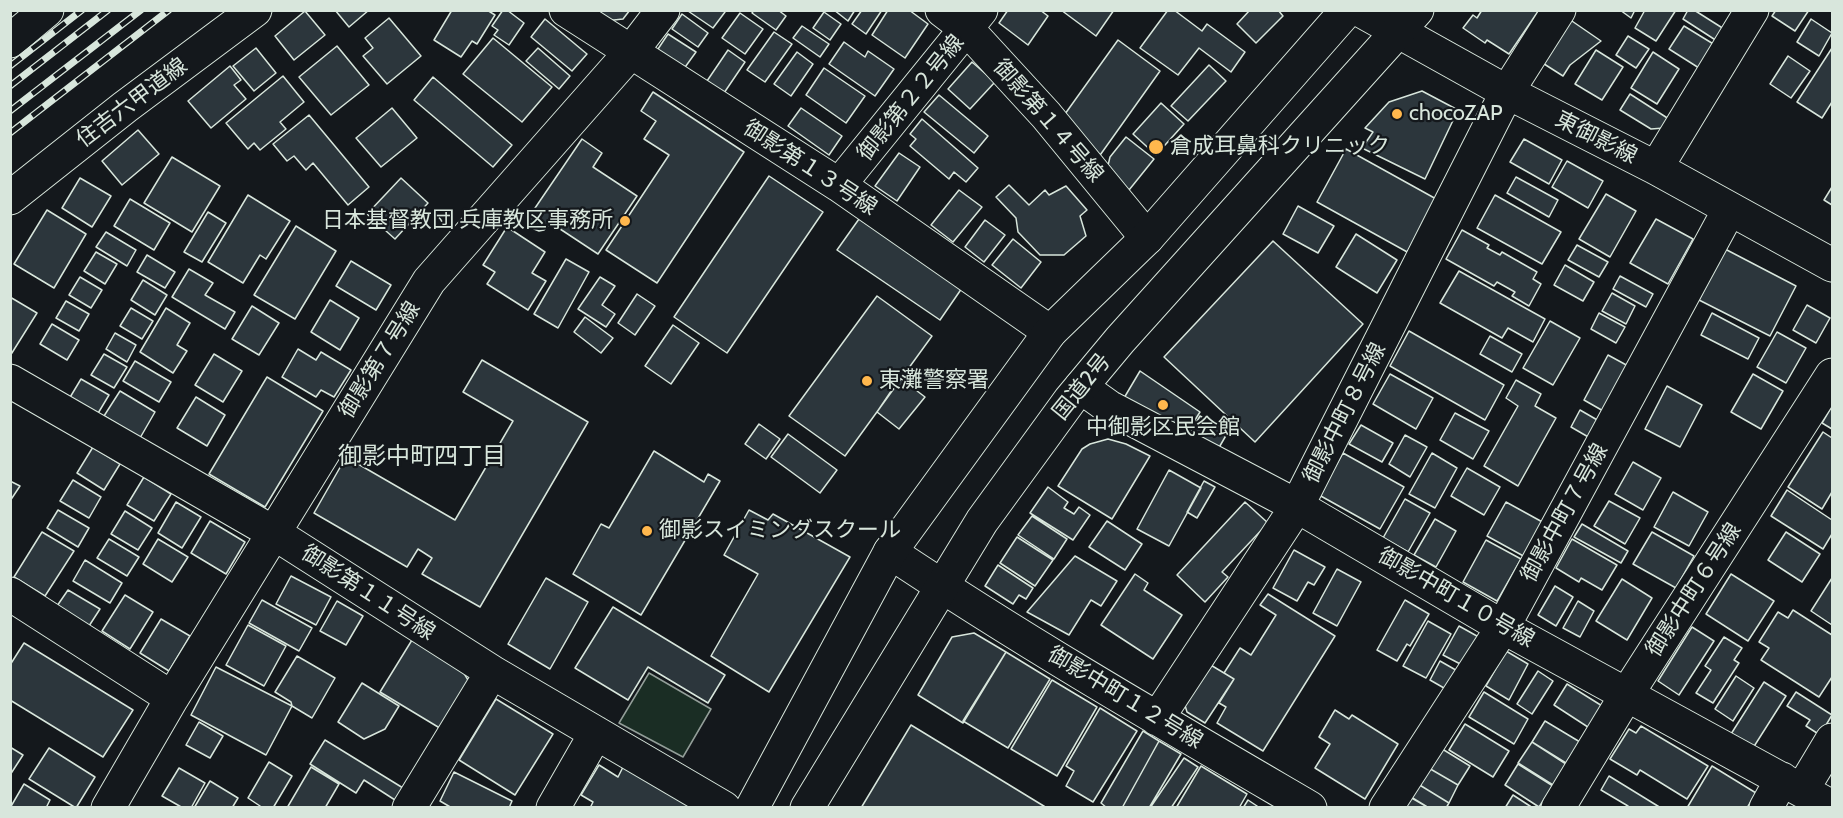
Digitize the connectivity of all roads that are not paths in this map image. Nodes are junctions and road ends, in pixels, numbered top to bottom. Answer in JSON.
{"nodes":[{"id":1,"x":47,"y":10,"type":"edge"},
{"id":2,"x":255,"y":10,"type":"edge"},
{"id":3,"x":566,"y":10,"type":"edge"},
{"id":4,"x":663,"y":10,"type":"edge"},
{"id":5,"x":1347,"y":10,"type":"edge"},
{"id":6,"x":1360,"y":10,"type":"edge"},
{"id":7,"x":1559,"y":10,"type":"edge"},
{"id":8,"x":1752,"y":10,"type":"edge"},
{"id":9,"x":963,"y":17,"type":"edge"},
{"id":10,"x":1407,"y":21,"type":"edge"},
{"id":11,"x":10,"y":40,"type":"edge"},
{"id":12,"x":630,"y":53,"type":"junction"},
{"id":13,"x":1507,"y":92,"type":"junction"},
{"id":14,"x":1656,"y":168,"type":"junction"},
{"id":15,"x":839,"y":186,"type":"junction"},
{"id":16,"x":10,"y":198,"type":"edge"},
{"id":17,"x":1729,"y":210,"type":"junction"},
{"id":18,"x":1147,"y":238,"type":"junction"},
{"id":19,"x":1833,"y":265,"type":"edge"},
{"id":20,"x":1050,"y":332,"type":"junction"},
{"id":21,"x":1833,"y":375,"type":"edge"},
{"id":22,"x":10,"y":381,"type":"edge"},
{"id":23,"x":1081,"y":387,"type":"junction"},
{"id":24,"x":1297,"y":506,"type":"junction"},
{"id":25,"x":274,"y":533,"type":"junction"},
{"id":26,"x":890,"y":552,"type":"junction"},
{"id":27,"x":941,"y":587,"type":"junction"},
{"id":28,"x":10,"y":594,"type":"edge"},
{"id":29,"x":1503,"y":627,"type":"junction"},
{"id":30,"x":492,"y":672,"type":"junction"},
{"id":31,"x":1627,"y":694,"type":"junction"},
{"id":32,"x":172,"y":698,"type":"junction"},
{"id":33,"x":1157,"y":719,"type":"junction"},
{"id":34,"x":596,"y":733,"type":"junction"},
{"id":35,"x":1833,"y":740,"type":"edge"},
{"id":36,"x":1792,"y":785,"type":"junction"},
{"id":37,"x":108,"y":807,"type":"edge"},
{"id":38,"x":409,"y":807,"type":"edge"},
{"id":39,"x":552,"y":807,"type":"edge"},
{"id":40,"x":724,"y":807,"type":"edge"},
{"id":41,"x":752,"y":807,"type":"edge"},
{"id":42,"x":807,"y":807,"type":"edge"},
{"id":43,"x":1310,"y":807,"type":"edge"},
{"id":44,"x":1386,"y":807,"type":"edge"},
{"id":45,"x":1558,"y":807,"type":"edge"},
{"id":46,"x":1766,"y":807,"type":"edge"},
{"id":47,"x":1833,"y":807,"type":"edge"}],
"edges":[{"from":1,"to":11,"type":"main road"},
{"from":2,"to":16,"type":"main road","name":"住吉六甲道線"},
{"from":3,"to":12,"type":"main road","name":"御影第１３号線"},
{"from":4,"to":12,"type":"main road","name":"御影第７号線"},
{"from":5,"to":18,"type":"main road"},
{"from":6,"to":10,"type":"main road","name":"東御影線"},
{"from":7,"to":13,"type":"main road","name":"御影中町８号線"},
{"from":8,"to":14,"type":"main road"},
{"from":9,"to":15,"type":"main road","name":"御影第２２号線"},
{"from":9,"to":18,"type":"main road","name":"御影第１４号線"},
{"from":10,"to":13,"type":"main road","name":"東御影線"},
{"from":10,"to":23,"type":"main road","name":"国道2号"},
{"from":12,"to":15,"type":"main road","name":"御影第１３号線"},
{"from":12,"to":25,"type":"main road","name":"御影第７号線"},
{"from":13,"to":14,"type":"main road","name":"東御影線"},
{"from":13,"to":24,"type":"main road","name":"御影中町８号線"},
{"from":14,"to":17,"type":"main road","name":"東御影線"},
{"from":15,"to":20,"type":"main road","name":"御影第１３号線"},
{"from":17,"to":19,"type":"main road","name":"東御影線"},
{"from":17,"to":29,"type":"main road","name":"御影中町７号線"},
{"from":18,"to":20,"type":"main road"},
{"from":20,"to":26,"type":"main road"},
{"from":21,"to":31,"type":"main road","name":"御影中町６号線"},
{"from":22,"to":25,"type":"main road","name":"御影第１１号線"},
{"from":23,"to":24,"type":"main road","name":"御影中町１０号線"},
{"from":23,"to":27,"type":"main road","name":"国道2号"},
{"from":24,"to":29,"type":"main road","name":"御影中町１０号線"},
{"from":24,"to":33,"type":"main road","name":"御影中町８号線"},
{"from":25,"to":30,"type":"main road","name":"御影第１１号線"},
{"from":25,"to":32,"type":"main road","name":"御影第７号線"},
{"from":26,"to":27,"type":"main road","name":"御影中町１２号線"},
{"from":26,"to":41,"type":"main road"},
{"from":27,"to":33,"type":"main road","name":"御影中町１２号線"},
{"from":27,"to":42,"type":"main road","name":"国道2号"},
{"from":28,"to":32,"type":"main road"},
{"from":29,"to":31,"type":"main road","name":"御影中町１０号線"},
{"from":29,"to":44,"type":"main road","name":"御影中町７号線"},
{"from":30,"to":34,"type":"main road","name":"御影第１１号線"},
{"from":30,"to":38,"type":"main road"},
{"from":31,"to":36,"type":"main road","name":"御影中町１０号線"},
{"from":31,"to":45,"type":"main road","name":"御影中町６号線"},
{"from":32,"to":37,"type":"main road","name":"御影第７号線"},
{"from":33,"to":43,"type":"main road","name":"御影中町１２号線"},
{"from":34,"to":39,"type":"main road"},
{"from":34,"to":40,"type":"main road","name":"御影第１１号線"},
{"from":35,"to":36,"type":"main road"},
{"from":36,"to":46,"type":"main road"},
{"from":36,"to":47,"type":"main road","name":"御影中町１０号線"}]}
